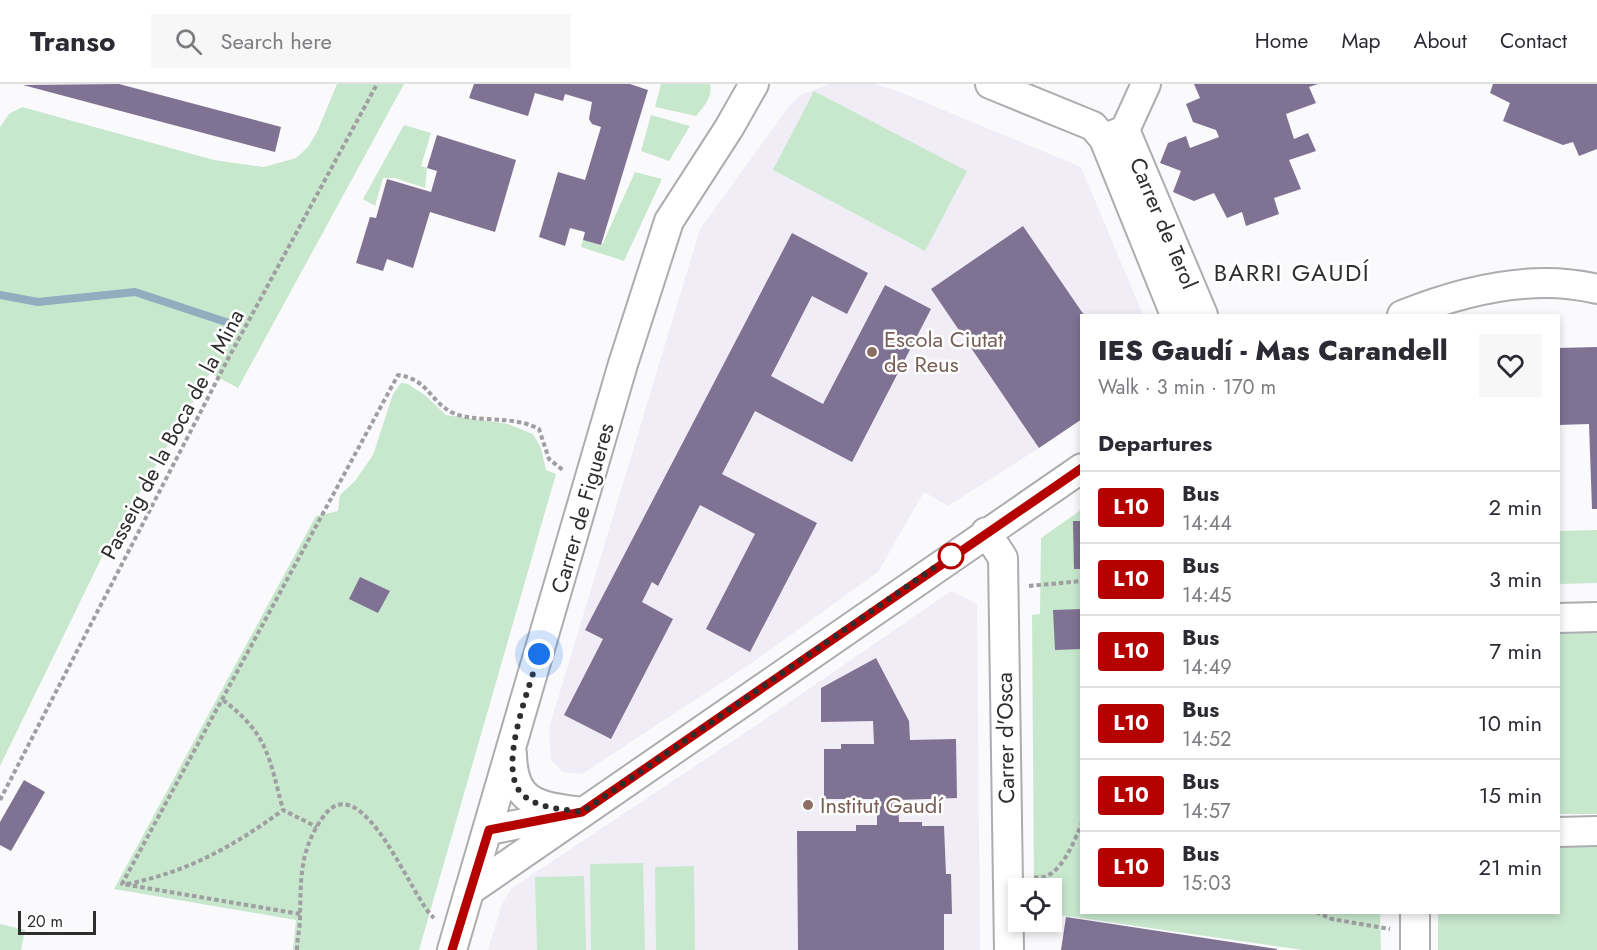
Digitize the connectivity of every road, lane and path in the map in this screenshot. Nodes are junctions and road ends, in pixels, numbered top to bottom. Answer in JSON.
{"nodes":[{"id":1,"x":377,"y":84,"type":"edge"},
{"id":2,"x":754,"y":84,"type":"edge"},
{"id":3,"x":990,"y":84,"type":"edge"},
{"id":4,"x":1146,"y":84,"type":"edge"},
{"id":5,"x":1114,"y":135,"type":"junction"},
{"id":6,"x":1597,"y":289,"type":"edge"},
{"id":7,"x":1175,"y":314,"type":"edge"},
{"id":8,"x":1203,"y":314,"type":"edge"},
{"id":9,"x":1405,"y":314,"type":"edge"},
{"id":10,"x":1080,"y":469,"type":"edge"},
{"id":11,"x":566,"y":472,"type":"dead end"},
{"id":12,"x":986,"y":532,"type":"junction"},
{"id":13,"x":1080,"y":581,"type":"edge"},
{"id":14,"x":1026,"y":587,"type":"dead end"},
{"id":15,"x":1597,"y":617,"type":"edge"},
{"id":16,"x":1560,"y":618,"type":"edge"},
{"id":17,"x":223,"y":699,"type":"junction"},
{"id":18,"x":512,"y":749,"type":"junction"},
{"id":19,"x":0,"y":800,"type":"edge"},
{"id":20,"x":283,"y":810,"type":"junction"},
{"id":21,"x":582,"y":812,"type":"junction"},
{"id":22,"x":317,"y":827,"type":"junction"},
{"id":23,"x":1080,"y":828,"type":"edge"},
{"id":24,"x":489,"y":830,"type":"junction"},
{"id":25,"x":1597,"y":831,"type":"edge"},
{"id":26,"x":1560,"y":832,"type":"edge"},
{"id":27,"x":536,"y":845,"type":"junction"},
{"id":28,"x":1028,"y":876,"type":"dead end"},
{"id":29,"x":122,"y":884,"type":"junction"},
{"id":30,"x":470,"y":891,"type":"junction"},
{"id":31,"x":300,"y":914,"type":"junction"},
{"id":32,"x":1321,"y":914,"type":"edge"},
{"id":33,"x":1415,"y":914,"type":"edge"},
{"id":34,"x":437,"y":920,"type":"dead end"},
{"id":35,"x":1391,"y":930,"type":"dead end"},
{"id":36,"x":297,"y":950,"type":"edge"},
{"id":37,"x":452,"y":950,"type":"edge"},
{"id":38,"x":1009,"y":950,"type":"edge"},
{"id":39,"x":1415,"y":950,"type":"edge"}],
"edges":[{"from":1,"to":19,"type":"path","name":"Passeig de la Boca de la Mina"},
{"from":2,"to":18,"type":"street","name":"Carrer de Figueres"},
{"from":3,"to":5,"type":"street"},
{"from":4,"to":5,"type":"street"},
{"from":5,"to":7,"type":"street","name":"Carrer de Terol"},
{"from":5,"to":8,"type":"street","name":"Carrer de Terol"},
{"from":6,"to":9,"type":"street"},
{"from":10,"to":12,"type":"street"},
{"from":11,"to":17,"type":"path"},
{"from":12,"to":21,"type":"street"},
{"from":12,"to":38,"type":"street","name":"Carrer d'Osca"},
{"from":13,"to":14,"type":"path"},
{"from":15,"to":16,"type":"street"},
{"from":17,"to":20,"type":"path"},
{"from":17,"to":29,"type":"path"},
{"from":18,"to":21,"type":"street"},
{"from":18,"to":24,"type":"street","name":"Carrer de Figueres"},
{"from":20,"to":22,"type":"path"},
{"from":20,"to":29,"type":"path"},
{"from":21,"to":24,"type":"street"},
{"from":21,"to":27,"type":"street"},
{"from":22,"to":31,"type":"path"},
{"from":22,"to":34,"type":"path"},
{"from":23,"to":28,"type":"path"},
{"from":24,"to":27,"type":"street"},
{"from":24,"to":30,"type":"street","name":"Carrer de Figueres"},
{"from":25,"to":26,"type":"street"},
{"from":27,"to":30,"type":"street"},
{"from":29,"to":31,"type":"path"},
{"from":30,"to":37,"type":"street","name":"Carrer de Figueres"},
{"from":31,"to":36,"type":"path"},
{"from":32,"to":35,"type":"path"},
{"from":33,"to":39,"type":"street"}]}
